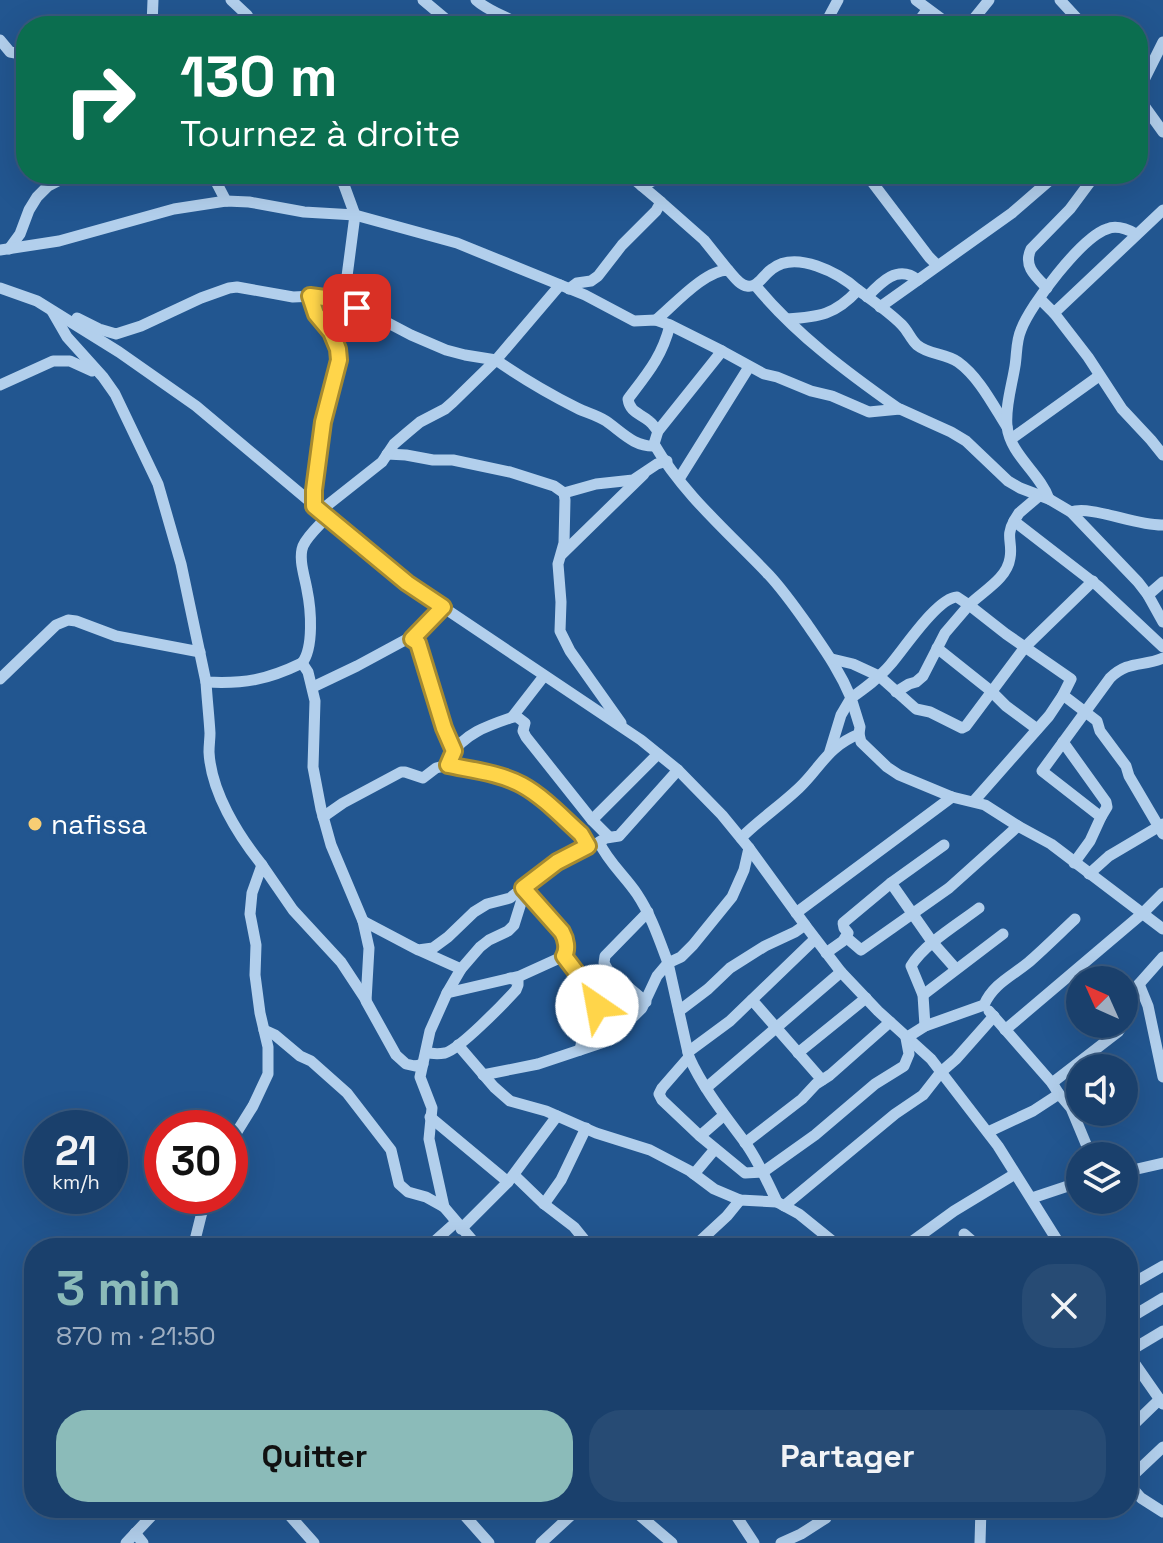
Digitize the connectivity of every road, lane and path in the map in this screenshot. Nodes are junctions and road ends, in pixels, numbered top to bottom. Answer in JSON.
{"nodes":[{"id":1,"x":231,"y":0,"type":"edge"},
{"id":2,"x":423,"y":0,"type":"edge"},
{"id":3,"x":476,"y":0,"type":"edge"},
{"id":4,"x":916,"y":0,"type":"edge"},
{"id":5,"x":989,"y":0,"type":"edge"},
{"id":6,"x":1060,"y":0,"type":"edge"},
{"id":7,"x":927,"y":10,"type":"junction"},
{"id":8,"x":248,"y":16,"type":"edge"},
{"id":9,"x":442,"y":16,"type":"edge"},
{"id":10,"x":505,"y":16,"type":"edge"},
{"id":11,"x":922,"y":16,"type":"edge"},
{"id":12,"x":936,"y":16,"type":"edge"},
{"id":13,"x":976,"y":16,"type":"edge"},
{"id":14,"x":1075,"y":16,"type":"edge"},
{"id":15,"x":0,"y":40,"type":"edge"},
{"id":16,"x":1163,"y":42,"type":"edge"},
{"id":17,"x":16,"y":53,"type":"edge"},
{"id":18,"x":1148,"y":70,"type":"edge"},
{"id":19,"x":1148,"y":118,"type":"edge"},
{"id":20,"x":1163,"y":132,"type":"edge"},
{"id":21,"x":52,"y":184,"type":"edge"},
{"id":22,"x":217,"y":184,"type":"edge"},
{"id":23,"x":344,"y":184,"type":"edge"},
{"id":24,"x":641,"y":184,"type":"edge"},
{"id":25,"x":874,"y":184,"type":"edge"},
{"id":26,"x":1045,"y":184,"type":"edge"},
{"id":27,"x":1089,"y":184,"type":"edge"},
{"id":28,"x":226,"y":201,"type":"junction"},
{"id":29,"x":661,"y":202,"type":"junction"},
{"id":30,"x":1163,"y":210,"type":"edge"},
{"id":31,"x":355,"y":215,"type":"junction"},
{"id":32,"x":1136,"y":234,"type":"junction"},
{"id":33,"x":4,"y":250,"type":"edge"},
{"id":34,"x":937,"y":265,"type":"junction"},
{"id":35,"x":728,"y":270,"type":"junction"},
{"id":36,"x":918,"y":280,"type":"junction"},
{"id":37,"x":755,"y":285,"type":"junction"},
{"id":38,"x":565,"y":287,"type":"junction"},
{"id":39,"x":3,"y":289,"type":"edge"},
{"id":40,"x":863,"y":293,"type":"junction"},
{"id":41,"x":1043,"y":293,"type":"junction"},
{"id":42,"x":310,"y":296,"type":"junction"},
{"id":43,"x":346,"y":304,"type":"junction"},
{"id":44,"x":880,"y":307,"type":"junction"},
{"id":45,"x":52,"y":311,"type":"junction"},
{"id":46,"x":1054,"y":313,"type":"junction"},
{"id":47,"x":787,"y":319,"type":"junction"},
{"id":48,"x":656,"y":320,"type":"junction"},
{"id":49,"x":670,"y":325,"type":"junction"},
{"id":50,"x":722,"y":351,"type":"junction"},
{"id":51,"x":496,"y":360,"type":"junction"},
{"id":52,"x":749,"y":367,"type":"junction"},
{"id":53,"x":1099,"y":376,"type":"junction"},
{"id":54,"x":103,"y":377,"type":"junction"},
{"id":55,"x":0,"y":385,"type":"edge"},
{"id":56,"x":900,"y":409,"type":"junction"},
{"id":57,"x":658,"y":431,"type":"junction"},
{"id":58,"x":1009,"y":433,"type":"junction"},
{"id":59,"x":655,"y":446,"type":"junction"},
{"id":60,"x":387,"y":454,"type":"junction"},
{"id":61,"x":1163,"y":455,"type":"edge"},
{"id":62,"x":667,"y":461,"type":"junction"},
{"id":63,"x":644,"y":474,"type":"junction"},
{"id":64,"x":679,"y":479,"type":"junction"},
{"id":65,"x":564,"y":493,"type":"junction"},
{"id":66,"x":1044,"y":498,"type":"junction"},
{"id":67,"x":320,"y":511,"type":"junction"},
{"id":68,"x":1071,"y":512,"type":"junction"},
{"id":69,"x":1014,"y":521,"type":"junction"},
{"id":70,"x":1163,"y":525,"type":"edge"},
{"id":71,"x":559,"y":557,"type":"junction"},
{"id":72,"x":1093,"y":581,"type":"junction"},
{"id":73,"x":1163,"y":582,"type":"edge"},
{"id":74,"x":1148,"y":595,"type":"junction"},
{"id":75,"x":969,"y":605,"type":"junction"},
{"id":76,"x":443,"y":607,"type":"junction"},
{"id":77,"x":1163,"y":622,"type":"edge"},
{"id":78,"x":412,"y":639,"type":"junction"},
{"id":79,"x":1025,"y":647,"type":"junction"},
{"id":80,"x":1163,"y":647,"type":"edge"},
{"id":81,"x":937,"y":648,"type":"junction"},
{"id":82,"x":200,"y":652,"type":"junction"},
{"id":83,"x":1163,"y":658,"type":"edge"},
{"id":84,"x":832,"y":659,"type":"junction"},
{"id":85,"x":302,"y":663,"type":"junction"},
{"id":86,"x":544,"y":676,"type":"junction"},
{"id":87,"x":879,"y":676,"type":"junction"},
{"id":88,"x":0,"y":679,"type":"edge"},
{"id":89,"x":206,"y":682,"type":"junction"},
{"id":90,"x":313,"y":687,"type":"junction"},
{"id":91,"x":991,"y":691,"type":"junction"},
{"id":92,"x":896,"y":692,"type":"junction"},
{"id":93,"x":1063,"y":695,"type":"junction"},
{"id":94,"x":851,"y":698,"type":"junction"},
{"id":95,"x":1086,"y":712,"type":"junction"},
{"id":96,"x":513,"y":716,"type":"junction"},
{"id":97,"x":1037,"y":729,"type":"junction"},
{"id":98,"x":626,"y":730,"type":"junction"},
{"id":99,"x":859,"y":734,"type":"junction"},
{"id":100,"x":1063,"y":742,"type":"junction"},
{"id":101,"x":454,"y":751,"type":"junction"},
{"id":102,"x":830,"y":751,"type":"junction"},
{"id":103,"x":658,"y":754,"type":"junction"},
{"id":104,"x":448,"y":765,"type":"junction"},
{"id":105,"x":678,"y":770,"type":"junction"},
{"id":106,"x":952,"y":797,"type":"junction"},
{"id":107,"x":974,"y":801,"type":"junction"},
{"id":108,"x":323,"y":817,"type":"junction"},
{"id":109,"x":1101,"y":817,"type":"junction"},
{"id":110,"x":592,"y":820,"type":"junction"},
{"id":111,"x":1018,"y":826,"type":"junction"},
{"id":112,"x":1162,"y":828,"type":"edge"},
{"id":113,"x":599,"y":842,"type":"junction"},
{"id":114,"x":745,"y":843,"type":"junction"},
{"id":115,"x":944,"y":845,"type":"dead end"},
{"id":116,"x":1074,"y":863,"type":"junction"},
{"id":117,"x":262,"y":865,"type":"junction"},
{"id":118,"x":1089,"y":874,"type":"junction"},
{"id":119,"x":891,"y":883,"type":"junction"},
{"id":120,"x":524,"y":889,"type":"junction"},
{"id":121,"x":1163,"y":893,"type":"edge"},
{"id":122,"x":979,"y":908,"type":"dead end"},
{"id":123,"x":648,"y":912,"type":"junction"},
{"id":124,"x":796,"y":913,"type":"junction"},
{"id":125,"x":912,"y":913,"type":"junction"},
{"id":126,"x":1143,"y":913,"type":"junction"},
{"id":127,"x":1075,"y":919,"type":"dead end"},
{"id":128,"x":363,"y":921,"type":"junction"},
{"id":129,"x":805,"y":925,"type":"junction"},
{"id":130,"x":1163,"y":929,"type":"edge"},
{"id":131,"x":1003,"y":934,"type":"dead end"},
{"id":132,"x":847,"y":938,"type":"junction"},
{"id":133,"x":815,"y":939,"type":"junction"},
{"id":134,"x":933,"y":943,"type":"junction"},
{"id":135,"x":418,"y":950,"type":"junction"},
{"id":136,"x":826,"y":953,"type":"junction"},
{"id":137,"x":564,"y":956,"type":"junction"},
{"id":138,"x":1163,"y":957,"type":"edge"},
{"id":139,"x":668,"y":963,"type":"junction"},
{"id":140,"x":461,"y":969,"type":"junction"},
{"id":141,"x":956,"y":969,"type":"junction"},
{"id":142,"x":841,"y":972,"type":"junction"},
{"id":143,"x":510,"y":978,"type":"junction"},
{"id":144,"x":1139,"y":984,"type":"joint"},
{"id":145,"x":447,"y":993,"type":"junction"},
{"id":146,"x":923,"y":995,"type":"junction"},
{"id":147,"x":866,"y":998,"type":"junction"},
{"id":148,"x":752,"y":1000,"type":"junction"},
{"id":149,"x":366,"y":1001,"type":"junction"},
{"id":150,"x":646,"y":1002,"type":"junction"},
{"id":151,"x":984,"y":1005,"type":"junction"},
{"id":152,"x":679,"y":1011,"type":"junction"},
{"id":153,"x":994,"y":1016,"type":"junction"},
{"id":154,"x":890,"y":1022,"type":"junction"},
{"id":155,"x":925,"y":1026,"type":"junction"},
{"id":156,"x":776,"y":1027,"type":"junction"},
{"id":157,"x":264,"y":1030,"type":"junction"},
{"id":158,"x":1005,"y":1030,"type":"junction"},
{"id":159,"x":906,"y":1038,"type":"junction"},
{"id":160,"x":1111,"y":1038,"type":"edge"},
{"id":161,"x":458,"y":1045,"type":"junction"},
{"id":162,"x":580,"y":1050,"type":"junction"},
{"id":163,"x":798,"y":1053,"type":"junction"},
{"id":164,"x":689,"y":1054,"type":"junction"},
{"id":165,"x":425,"y":1058,"type":"junction"},
{"id":166,"x":941,"y":1072,"type":"junction"},
{"id":167,"x":483,"y":1075,"type":"junction"},
{"id":168,"x":1163,"y":1077,"type":"edge"},
{"id":169,"x":822,"y":1080,"type":"junction"},
{"id":170,"x":706,"y":1088,"type":"junction"},
{"id":171,"x":1055,"y":1089,"type":"junction"},
{"id":172,"x":248,"y":1114,"type":"edge"},
{"id":173,"x":557,"y":1116,"type":"junction"},
{"id":174,"x":723,"y":1116,"type":"junction"},
{"id":175,"x":430,"y":1117,"type":"junction"},
{"id":176,"x":586,"y":1128,"type":"junction"},
{"id":177,"x":988,"y":1132,"type":"junction"},
{"id":178,"x":700,"y":1136,"type":"junction"},
{"id":179,"x":1085,"y":1142,"type":"edge"},
{"id":180,"x":745,"y":1143,"type":"junction"},
{"id":181,"x":715,"y":1149,"type":"junction"},
{"id":182,"x":1163,"y":1163,"type":"edge"},
{"id":183,"x":1138,"y":1169,"type":"edge"},
{"id":184,"x":763,"y":1172,"type":"junction"},
{"id":185,"x":694,"y":1174,"type":"junction"},
{"id":186,"x":1015,"y":1174,"type":"junction"},
{"id":187,"x":511,"y":1179,"type":"junction"},
{"id":188,"x":1066,"y":1187,"type":"edge"},
{"id":189,"x":1032,"y":1198,"type":"junction"},
{"id":190,"x":740,"y":1200,"type":"junction"},
{"id":191,"x":544,"y":1204,"type":"junction"},
{"id":192,"x":781,"y":1204,"type":"junction"},
{"id":193,"x":444,"y":1207,"type":"junction"},
{"id":194,"x":202,"y":1214,"type":"edge"},
{"id":195,"x":458,"y":1226,"type":"junction"},
{"id":196,"x":964,"y":1234,"type":"dead end"},
{"id":197,"x":196,"y":1238,"type":"edge"},
{"id":198,"x":441,"y":1238,"type":"edge"},
{"id":199,"x":469,"y":1238,"type":"edge"},
{"id":200,"x":583,"y":1238,"type":"edge"},
{"id":201,"x":706,"y":1238,"type":"edge"},
{"id":202,"x":829,"y":1238,"type":"edge"},
{"id":203,"x":917,"y":1238,"type":"edge"},
{"id":204,"x":969,"y":1238,"type":"edge"},
{"id":205,"x":1056,"y":1238,"type":"edge"},
{"id":206,"x":1163,"y":1266,"type":"edge"},
{"id":207,"x":1138,"y":1280,"type":"edge"},
{"id":208,"x":1163,"y":1298,"type":"edge"},
{"id":209,"x":1138,"y":1313,"type":"edge"},
{"id":210,"x":1163,"y":1331,"type":"edge"},
{"id":211,"x":1138,"y":1347,"type":"edge"},
{"id":212,"x":1138,"y":1369,"type":"edge"},
{"id":213,"x":1140,"y":1372,"type":"joint"},
{"id":214,"x":1162,"y":1401,"type":"edge"},
{"id":215,"x":1138,"y":1421,"type":"edge"},
{"id":216,"x":1163,"y":1447,"type":"edge"},
{"id":217,"x":1138,"y":1471,"type":"edge"},
{"id":218,"x":1138,"y":1494,"type":"edge"},
{"id":219,"x":1163,"y":1512,"type":"edge"},
{"id":220,"x":152,"y":1518,"type":"edge"},
{"id":221,"x":292,"y":1518,"type":"edge"},
{"id":222,"x":467,"y":1518,"type":"edge"},
{"id":223,"x":568,"y":1518,"type":"edge"},
{"id":224,"x":643,"y":1518,"type":"edge"},
{"id":225,"x":738,"y":1518,"type":"edge"},
{"id":226,"x":826,"y":1518,"type":"dead end"},
{"id":227,"x":981,"y":1518,"type":"edge"},
{"id":228,"x":139,"y":1538,"type":"edge"},
{"id":229,"x":126,"y":1543,"type":"edge"},
{"id":230,"x":314,"y":1543,"type":"edge"},
{"id":231,"x":489,"y":1543,"type":"edge"},
{"id":232,"x":541,"y":1543,"type":"edge"},
{"id":233,"x":672,"y":1543,"type":"edge"},
{"id":234,"x":754,"y":1543,"type":"edge"},
{"id":235,"x":781,"y":1543,"type":"edge"},
{"id":236,"x":980,"y":1543,"type":"edge"}],
"edges":[{"from":1,"to":8,"type":"street"},
{"from":2,"to":9,"type":"street"},
{"from":3,"to":10,"type":"street"},
{"from":4,"to":7,"type":"street"},
{"from":5,"to":13,"type":"street"},
{"from":6,"to":14,"type":"street"},
{"from":7,"to":11,"type":"street"},
{"from":7,"to":12,"type":"street"},
{"from":15,"to":17,"type":"street"},
{"from":16,"to":18,"type":"street"},
{"from":19,"to":20,"type":"street"},
{"from":21,"to":33,"type":"street"},
{"from":22,"to":28,"type":"street"},
{"from":23,"to":31,"type":"street"},
{"from":24,"to":29,"type":"street"},
{"from":25,"to":34,"type":"street"},
{"from":26,"to":34,"type":"street"},
{"from":27,"to":41,"type":"street"},
{"from":28,"to":31,"type":"street"},
{"from":28,"to":33,"type":"street"},
{"from":29,"to":35,"type":"street"},
{"from":29,"to":38,"type":"street"},
{"from":30,"to":32,"type":"street"},
{"from":31,"to":38,"type":"street"},
{"from":31,"to":43,"type":"street"},
{"from":32,"to":41,"type":"street"},
{"from":32,"to":46,"type":"street"},
{"from":34,"to":36,"type":"street"},
{"from":35,"to":37,"type":"street"},
{"from":35,"to":48,"type":"street"},
{"from":36,"to":40,"type":"street"},
{"from":36,"to":44,"type":"street"},
{"from":37,"to":40,"type":"street"},
{"from":37,"to":47,"type":"street"},
{"from":38,"to":48,"type":"street"},
{"from":38,"to":51,"type":"street"},
{"from":39,"to":42,"type":"street"},
{"from":39,"to":45,"type":"street"},
{"from":40,"to":44,"type":"street"},
{"from":40,"to":47,"type":"street"},
{"from":41,"to":46,"type":"street"},
{"from":41,"to":58,"type":"street"},
{"from":42,"to":43,"type":"street"},
{"from":42,"to":67,"type":"street"},
{"from":43,"to":51,"type":"street"},
{"from":44,"to":58,"type":"street"},
{"from":45,"to":54,"type":"street"},
{"from":45,"to":67,"type":"street"},
{"from":46,"to":53,"type":"street"},
{"from":47,"to":56,"type":"street"},
{"from":48,"to":49,"type":"street"},
{"from":49,"to":50,"type":"street"},
{"from":49,"to":57,"type":"street"},
{"from":50,"to":52,"type":"street"},
{"from":50,"to":57,"type":"street"},
{"from":51,"to":59,"type":"street"},
{"from":51,"to":60,"type":"street"},
{"from":52,"to":56,"type":"street"},
{"from":52,"to":64,"type":"street"},
{"from":53,"to":58,"type":"street"},
{"from":53,"to":61,"type":"street"},
{"from":54,"to":55,"type":"street"},
{"from":54,"to":82,"type":"street"},
{"from":56,"to":66,"type":"street"},
{"from":57,"to":59,"type":"street"},
{"from":58,"to":66,"type":"street"},
{"from":59,"to":62,"type":"street"},
{"from":60,"to":65,"type":"street"},
{"from":60,"to":67,"type":"street"},
{"from":62,"to":63,"type":"street"},
{"from":62,"to":64,"type":"street"},
{"from":63,"to":65,"type":"street"},
{"from":63,"to":71,"type":"street"},
{"from":64,"to":84,"type":"street"},
{"from":65,"to":71,"type":"street"},
{"from":66,"to":68,"type":"street"},
{"from":66,"to":69,"type":"street"},
{"from":67,"to":76,"type":"street"},
{"from":67,"to":85,"type":"street"},
{"from":68,"to":70,"type":"street"},
{"from":68,"to":74,"type":"street"},
{"from":69,"to":72,"type":"street"},
{"from":69,"to":75,"type":"street"},
{"from":71,"to":98,"type":"street"},
{"from":72,"to":79,"type":"street"},
{"from":72,"to":80,"type":"street"},
{"from":73,"to":74,"type":"street"},
{"from":74,"to":77,"type":"street"},
{"from":75,"to":79,"type":"street"},
{"from":75,"to":81,"type":"street"},
{"from":75,"to":87,"type":"street"},
{"from":76,"to":78,"type":"street"},
{"from":76,"to":86,"type":"street"},
{"from":78,"to":90,"type":"street"},
{"from":78,"to":101,"type":"street"},
{"from":79,"to":91,"type":"street"},
{"from":79,"to":93,"type":"street"},
{"from":81,"to":91,"type":"street"},
{"from":81,"to":92,"type":"street"},
{"from":82,"to":88,"type":"street"},
{"from":82,"to":89,"type":"street"},
{"from":83,"to":95,"type":"street"},
{"from":84,"to":87,"type":"street"},
{"from":84,"to":94,"type":"street"},
{"from":85,"to":89,"type":"street"},
{"from":85,"to":90,"type":"street"},
{"from":86,"to":96,"type":"street"},
{"from":86,"to":98,"type":"street"},
{"from":87,"to":92,"type":"street"},
{"from":87,"to":94,"type":"street"},
{"from":89,"to":117,"type":"street"},
{"from":90,"to":108,"type":"street"},
{"from":91,"to":92,"type":"street"},
{"from":91,"to":97,"type":"street"},
{"from":93,"to":95,"type":"street"},
{"from":93,"to":97,"type":"street"},
{"from":94,"to":99,"type":"street"},
{"from":94,"to":102,"type":"street"},
{"from":95,"to":100,"type":"street"},
{"from":95,"to":112,"type":"street"},
{"from":96,"to":101,"type":"street"},
{"from":96,"to":110,"type":"street"},
{"from":97,"to":107,"type":"street"},
{"from":98,"to":103,"type":"street"},
{"from":99,"to":102,"type":"street"},
{"from":99,"to":106,"type":"street"},
{"from":100,"to":109,"type":"street"},
{"from":100,"to":109,"type":"street"},
{"from":101,"to":104,"type":"street"},
{"from":102,"to":114,"type":"street"},
{"from":103,"to":105,"type":"street"},
{"from":103,"to":110,"type":"street"},
{"from":104,"to":108,"type":"street"},
{"from":104,"to":113,"type":"street"},
{"from":105,"to":113,"type":"street"},
{"from":105,"to":114,"type":"street"},
{"from":106,"to":107,"type":"street"},
{"from":106,"to":124,"type":"street"},
{"from":107,"to":111,"type":"street"},
{"from":108,"to":128,"type":"street"},
{"from":109,"to":116,"type":"street"},
{"from":110,"to":113,"type":"street"},
{"from":111,"to":116,"type":"street"},
{"from":111,"to":125,"type":"street"},
{"from":112,"to":118,"type":"street"},
{"from":113,"to":120,"type":"street"},
{"from":113,"to":123,"type":"street"},
{"from":114,"to":124,"type":"street"},
{"from":114,"to":139,"type":"street"},
{"from":115,"to":119,"type":"street"},
{"from":116,"to":118,"type":"street"},
{"from":117,"to":149,"type":"street"},
{"from":117,"to":157,"type":"street"},
{"from":118,"to":126,"type":"street"},
{"from":119,"to":125,"type":"street"},
{"from":119,"to":132,"type":"street"},
{"from":120,"to":135,"type":"street"},
{"from":120,"to":137,"type":"street"},
{"from":120,"to":140,"type":"street"},
{"from":121,"to":126,"type":"street"},
{"from":122,"to":134,"type":"street"},
{"from":123,"to":139,"type":"street"},
{"from":123,"to":150,"type":"street"},
{"from":124,"to":129,"type":"street"},
{"from":125,"to":132,"type":"street"},
{"from":125,"to":134,"type":"street"},
{"from":126,"to":130,"type":"street"},
{"from":126,"to":158,"type":"street"},
{"from":127,"to":151,"type":"street"},
{"from":128,"to":135,"type":"street"},
{"from":128,"to":149,"type":"street"},
{"from":129,"to":133,"type":"street"},
{"from":129,"to":152,"type":"street"},
{"from":131,"to":141,"type":"street"},
{"from":132,"to":136,"type":"street"},
{"from":133,"to":136,"type":"street"},
{"from":133,"to":148,"type":"street"},
{"from":134,"to":141,"type":"street"},
{"from":134,"to":146,"type":"street"},
{"from":135,"to":140,"type":"street"},
{"from":136,"to":142,"type":"street"},
{"from":137,"to":143,"type":"street"},
{"from":137,"to":162,"type":"street"},
{"from":138,"to":144,"type":"street"},
{"from":139,"to":150,"type":"street"},
{"from":139,"to":152,"type":"street"},
{"from":140,"to":145,"type":"street"},
{"from":141,"to":146,"type":"street"},
{"from":142,"to":147,"type":"street"},
{"from":142,"to":156,"type":"street"},
{"from":143,"to":145,"type":"street"},
{"from":143,"to":161,"type":"street"},
{"from":144,"to":168,"type":"street"},
{"from":145,"to":165,"type":"street"},
{"from":146,"to":155,"type":"street"},
{"from":147,"to":154,"type":"street"},
{"from":147,"to":163,"type":"street"},
{"from":148,"to":156,"type":"street"},
{"from":148,"to":164,"type":"street"},
{"from":149,"to":165,"type":"street"},
{"from":150,"to":162,"type":"street"},
{"from":151,"to":153,"type":"street"},
{"from":151,"to":155,"type":"street"},
{"from":152,"to":164,"type":"street"},
{"from":153,"to":158,"type":"street"},
{"from":153,"to":166,"type":"street"},
{"from":154,"to":159,"type":"street"},
{"from":154,"to":169,"type":"street"},
{"from":155,"to":159,"type":"street"},
{"from":156,"to":163,"type":"street"},
{"from":156,"to":170,"type":"street"},
{"from":157,"to":172,"type":"street"},
{"from":157,"to":193,"type":"street"},
{"from":158,"to":171,"type":"street"},
{"from":159,"to":166,"type":"street"},
{"from":159,"to":184,"type":"street"},
{"from":160,"to":171,"type":"street"},
{"from":161,"to":165,"type":"street"},
{"from":161,"to":167,"type":"street"},
{"from":162,"to":167,"type":"street"},
{"from":163,"to":169,"type":"street"},
{"from":164,"to":170,"type":"street"},
{"from":164,"to":178,"type":"street"},
{"from":165,"to":175,"type":"street"},
{"from":166,"to":177,"type":"street"},
{"from":166,"to":192,"type":"street"},
{"from":167,"to":173,"type":"street"},
{"from":169,"to":180,"type":"street"},
{"from":170,"to":174,"type":"street"},
{"from":171,"to":177,"type":"street"},
{"from":171,"to":179,"type":"street"},
{"from":173,"to":176,"type":"street"},
{"from":173,"to":187,"type":"street"},
{"from":174,"to":178,"type":"street"},
{"from":174,"to":180,"type":"street"},
{"from":175,"to":187,"type":"street"},
{"from":175,"to":193,"type":"street"},
{"from":176,"to":185,"type":"street"},
{"from":176,"to":191,"type":"street"},
{"from":177,"to":186,"type":"street"},
{"from":178,"to":181,"type":"street"},
{"from":180,"to":184,"type":"street"},
{"from":181,"to":184,"type":"street"},
{"from":181,"to":185,"type":"street"},
{"from":182,"to":183,"type":"street"},
{"from":184,"to":192,"type":"street"},
{"from":185,"to":190,"type":"street"},
{"from":186,"to":189,"type":"street"},
{"from":186,"to":203,"type":"street"},
{"from":187,"to":191,"type":"street"},
{"from":187,"to":195,"type":"street"},
{"from":188,"to":189,"type":"street"},
{"from":189,"to":205,"type":"street"},
{"from":190,"to":192,"type":"street"},
{"from":190,"to":201,"type":"street"},
{"from":191,"to":200,"type":"street"},
{"from":192,"to":202,"type":"street"},
{"from":193,"to":195,"type":"street"},
{"from":194,"to":197,"type":"street"},
{"from":195,"to":198,"type":"street"},
{"from":195,"to":199,"type":"street"},
{"from":196,"to":204,"type":"street"},
{"from":206,"to":207,"type":"street"},
{"from":208,"to":209,"type":"street"},
{"from":210,"to":211,"type":"street"},
{"from":212,"to":213,"type":"street"},
{"from":213,"to":214,"type":"street"},
{"from":214,"to":215,"type":"street"},
{"from":216,"to":217,"type":"street"},
{"from":218,"to":219,"type":"street"},
{"from":220,"to":228,"type":"street"},
{"from":221,"to":230,"type":"street"},
{"from":222,"to":231,"type":"street"},
{"from":223,"to":232,"type":"street"},
{"from":224,"to":233,"type":"street"},
{"from":225,"to":234,"type":"street"},
{"from":226,"to":235,"type":"street"},
{"from":227,"to":236,"type":"street"},
{"from":228,"to":229,"type":"street"}]}
